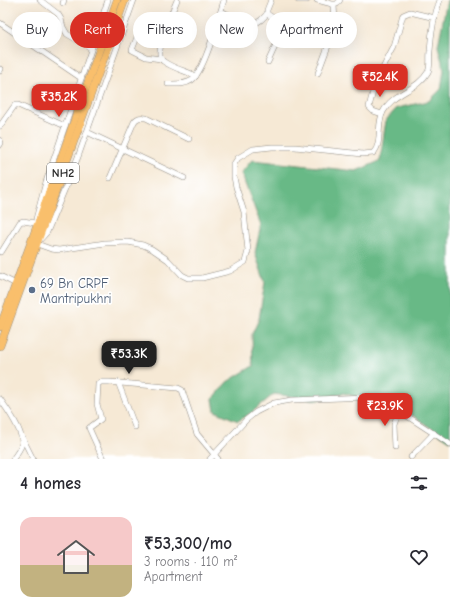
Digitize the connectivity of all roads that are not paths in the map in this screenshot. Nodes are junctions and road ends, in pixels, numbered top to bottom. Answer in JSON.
{"nodes":[{"id":1,"x":40,"y":0,"type":"edge"},
{"id":2,"x":108,"y":0,"type":"edge"},
{"id":3,"x":117,"y":0,"type":"edge"},
{"id":4,"x":125,"y":0,"type":"edge"},
{"id":5,"x":134,"y":0,"type":"edge"},
{"id":6,"x":177,"y":0,"type":"edge"},
{"id":7,"x":224,"y":0,"type":"edge"},
{"id":8,"x":271,"y":0,"type":"edge"},
{"id":9,"x":298,"y":0,"type":"edge"},
{"id":10,"x":307,"y":0,"type":"edge"},
{"id":11,"x":317,"y":0,"type":"edge"},
{"id":12,"x":340,"y":0,"type":"edge"},
{"id":13,"x":440,"y":0,"type":"edge"},
{"id":14,"x":334,"y":5,"type":"junction"},
{"id":15,"x":221,"y":11,"type":"junction"},
{"id":16,"x":104,"y":12,"type":"edge"},
{"id":17,"x":267,"y":12,"type":"edge"},
{"id":18,"x":266,"y":15,"type":"edge"},
{"id":19,"x":435,"y":18,"type":"junction"},
{"id":20,"x":0,"y":23,"type":"edge"},
{"id":21,"x":70,"y":36,"type":"edge"},
{"id":22,"x":133,"y":47,"type":"edge"},
{"id":23,"x":91,"y":48,"type":"edge"},
{"id":24,"x":274,"y":48,"type":"edge"},
{"id":25,"x":161,"y":59,"type":"junction"},
{"id":26,"x":268,"y":62,"type":"dead end"},
{"id":27,"x":382,"y":70,"type":"dead end"},
{"id":28,"x":318,"y":72,"type":"dead end"},
{"id":29,"x":196,"y":76,"type":"junction"},
{"id":30,"x":81,"y":78,"type":"junction"},
{"id":31,"x":168,"y":84,"type":"dead end"},
{"id":32,"x":375,"y":84,"type":"dead end"},
{"id":33,"x":382,"y":114,"type":"junction"},
{"id":34,"x":0,"y":126,"type":"edge"},
{"id":35,"x":65,"y":126,"type":"junction"},
{"id":36,"x":87,"y":132,"type":"junction"},
{"id":37,"x":189,"y":139,"type":"dead end"},
{"id":38,"x":0,"y":140,"type":"edge"},
{"id":39,"x":0,"y":145,"type":"edge"},
{"id":40,"x":123,"y":149,"type":"junction"},
{"id":41,"x":110,"y":178,"type":"dead end"},
{"id":42,"x":184,"y":178,"type":"dead end"},
{"id":43,"x":36,"y":223,"type":"junction"},
{"id":44,"x":35,"y":243,"type":"junction"},
{"id":45,"x":0,"y":252,"type":"edge"},
{"id":46,"x":0,"y":276,"type":"edge"},
{"id":47,"x":16,"y":284,"type":"junction"},
{"id":48,"x":0,"y":327,"type":"edge"},
{"id":49,"x":0,"y":346,"type":"edge"},
{"id":50,"x":118,"y":382,"type":"junction"},
{"id":51,"x":0,"y":398,"type":"edge"},
{"id":52,"x":399,"y":410,"type":"junction"},
{"id":53,"x":135,"y":427,"type":"dead end"},
{"id":54,"x":19,"y":431,"type":"junction"},
{"id":55,"x":434,"y":433,"type":"junction"},
{"id":56,"x":450,"y":444,"type":"edge"},
{"id":57,"x":395,"y":448,"type":"dead end"},
{"id":58,"x":214,"y":454,"type":"junction"},
{"id":59,"x":411,"y":456,"type":"dead end"},
{"id":60,"x":13,"y":459,"type":"edge"},
{"id":61,"x":33,"y":459,"type":"edge"},
{"id":62,"x":103,"y":459,"type":"edge"},
{"id":63,"x":210,"y":459,"type":"edge"},
{"id":64,"x":218,"y":459,"type":"edge"}],
"edges":[{"from":1,"to":21,"type":"street"},
{"from":2,"to":16,"type":"street"},
{"from":3,"to":44,"type":"highway","number":"NH2"},
{"from":4,"to":44,"type":"highway","number":"NH2"},
{"from":5,"to":36,"type":"street"},
{"from":6,"to":25,"type":"street"},
{"from":7,"to":15,"type":"street"},
{"from":8,"to":17,"type":"street"},
{"from":9,"to":10,"type":"street"},
{"from":11,"to":14,"type":"street"},
{"from":12,"to":14,"type":"street"},
{"from":13,"to":19,"type":"street"},
{"from":14,"to":28,"type":"street"},
{"from":15,"to":18,"type":"street"},
{"from":15,"to":29,"type":"street"},
{"from":19,"to":27,"type":"street"},
{"from":19,"to":33,"type":"street"},
{"from":20,"to":30,"type":"street"},
{"from":22,"to":25,"type":"street"},
{"from":23,"to":30,"type":"street"},
{"from":24,"to":26,"type":"street"},
{"from":25,"to":29,"type":"street"},
{"from":29,"to":31,"type":"street"},
{"from":30,"to":35,"type":"street"},
{"from":32,"to":33,"type":"street"},
{"from":33,"to":44,"type":"street"},
{"from":34,"to":35,"type":"street"},
{"from":35,"to":43,"type":"street"},
{"from":36,"to":40,"type":"street"},
{"from":36,"to":44,"type":"street"},
{"from":37,"to":40,"type":"street"},
{"from":38,"to":39,"type":"street"},
{"from":40,"to":41,"type":"street"},
{"from":40,"to":42,"type":"street"},
{"from":43,"to":44,"type":"street"},
{"from":43,"to":45,"type":"street"},
{"from":44,"to":47,"type":"highway","number":"NH2"},
{"from":44,"to":49,"type":"highway","number":"NH2"},
{"from":46,"to":47,"type":"street"},
{"from":47,"to":48,"type":"highway","number":"NH2"},
{"from":50,"to":53,"type":"street"},
{"from":50,"to":58,"type":"street"},
{"from":50,"to":62,"type":"street"},
{"from":51,"to":54,"type":"street"},
{"from":52,"to":55,"type":"street"},
{"from":52,"to":57,"type":"street"},
{"from":52,"to":58,"type":"street"},
{"from":54,"to":60,"type":"street"},
{"from":54,"to":61,"type":"street"},
{"from":55,"to":56,"type":"street"},
{"from":55,"to":59,"type":"street"},
{"from":58,"to":63,"type":"street"},
{"from":58,"to":64,"type":"street"}]}
